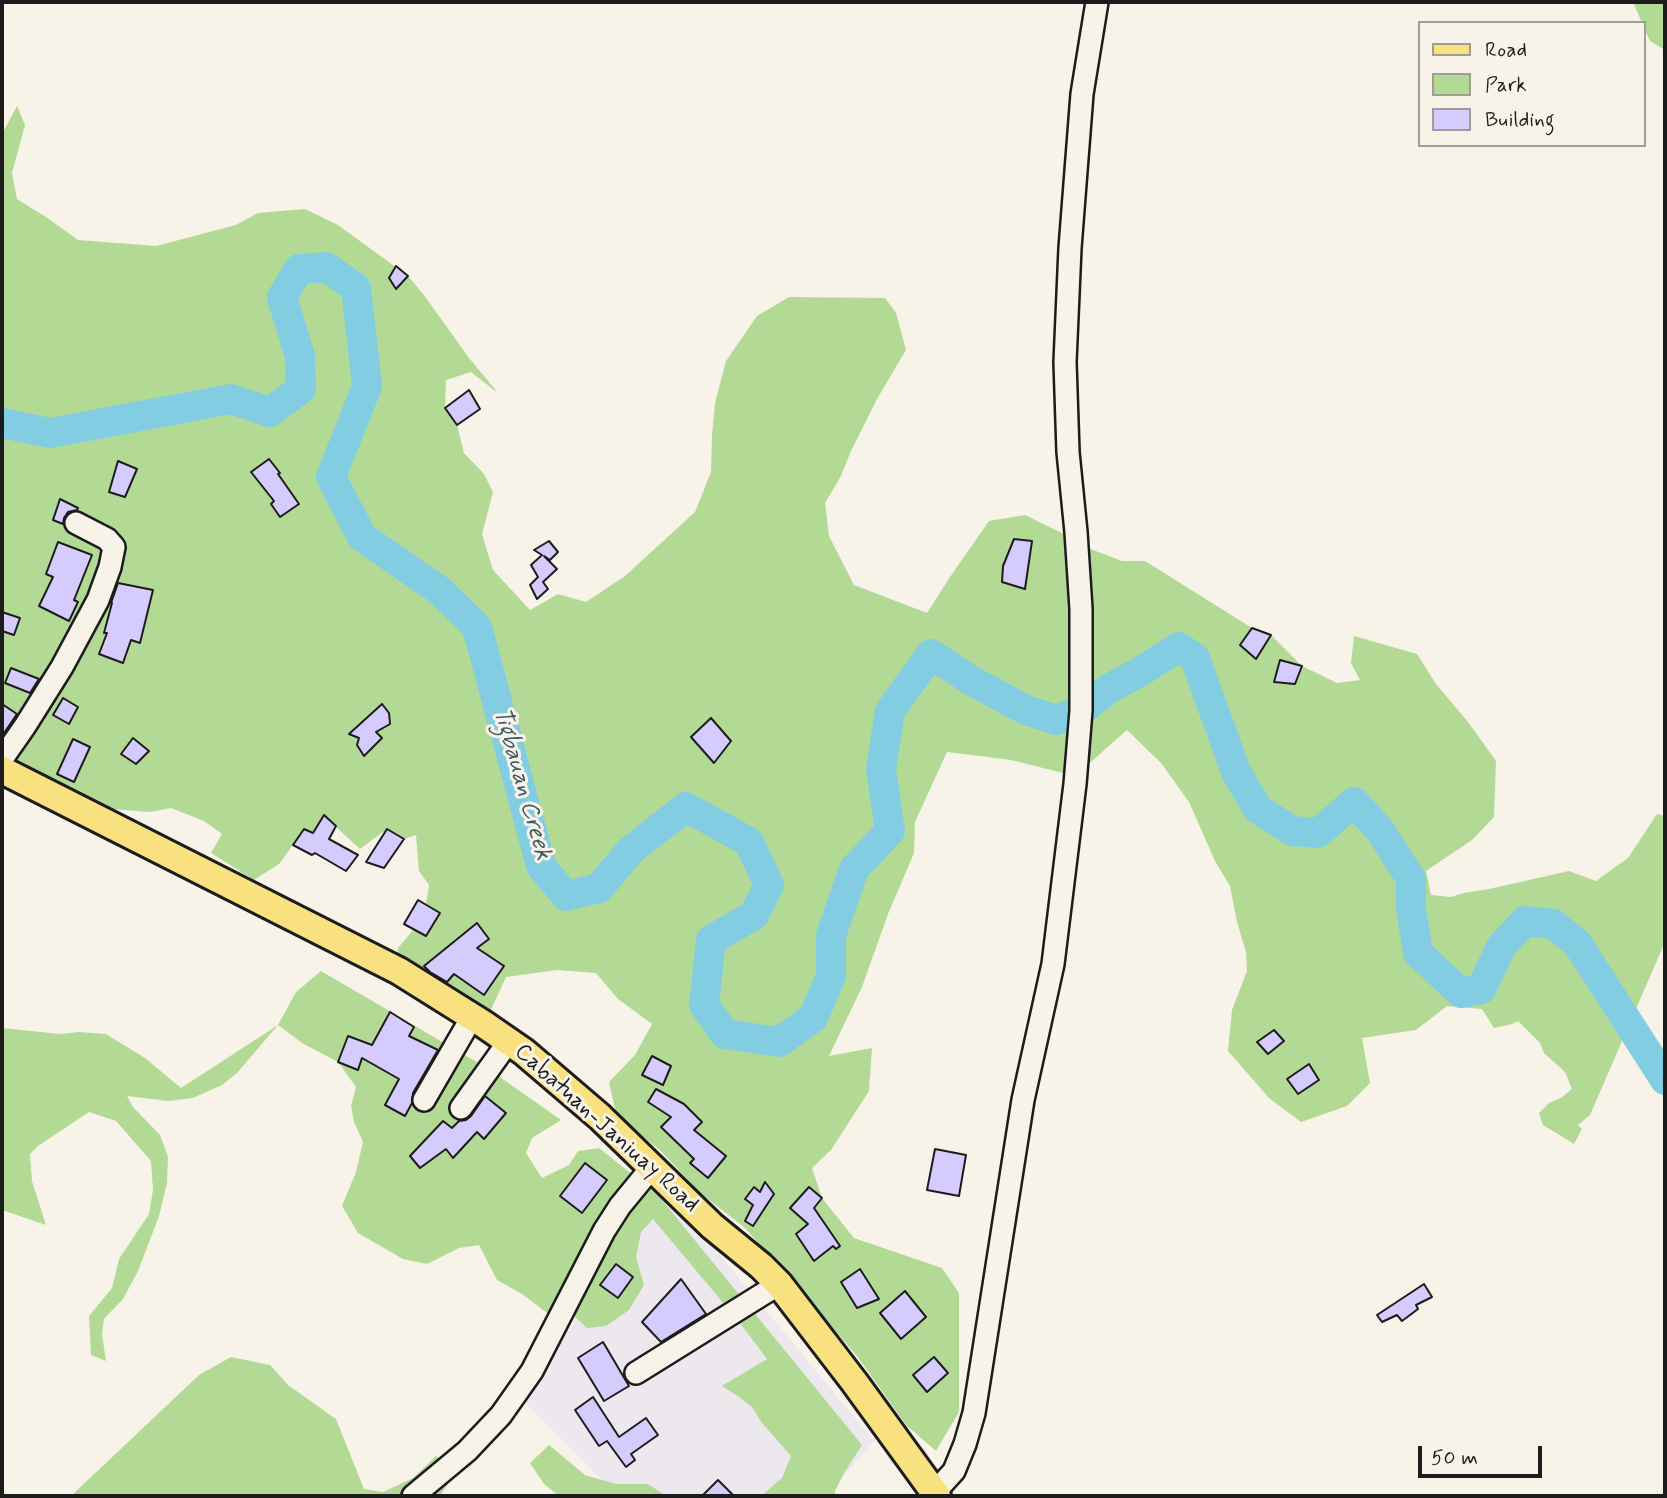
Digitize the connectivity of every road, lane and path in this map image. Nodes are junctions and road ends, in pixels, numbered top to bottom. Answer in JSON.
{"nodes":[{"id":1,"x":1097,"y":2,"type":"edge"},
{"id":2,"x":76,"y":523,"type":"dead end"},
{"id":3,"x":2,"y":759,"type":"edge"},
{"id":4,"x":2,"y":770,"type":"edge"},
{"id":5,"x":472,"y":1017,"type":"junction"},
{"id":6,"x":509,"y":1041,"type":"junction"},
{"id":7,"x":424,"y":1100,"type":"dead end"},
{"id":8,"x":461,"y":1108,"type":"dead end"},
{"id":9,"x":652,"y":1167,"type":"junction"},
{"id":10,"x":779,"y":1284,"type":"junction"},
{"id":11,"x":636,"y":1373,"type":"dead end"},
{"id":12,"x":936,"y":1495,"type":"edge"},
{"id":13,"x":413,"y":1496,"type":"edge"}],
"edges":[{"from":1,"to":12,"type":"street"},
{"from":2,"to":3,"type":"street"},
{"from":4,"to":5,"type":"main road","name":"Cabatuan-Janiuay Road"},
{"from":5,"to":6,"type":"main road","name":"Cabatuan-Janiuay Road"},
{"from":5,"to":7,"type":"street"},
{"from":6,"to":8,"type":"street"},
{"from":6,"to":9,"type":"main road","name":"Cabatuan-Janiuay Road"},
{"from":9,"to":10,"type":"main road","name":"Cabatuan-Janiuay Road"},
{"from":9,"to":13,"type":"street"},
{"from":10,"to":11,"type":"street"},
{"from":10,"to":12,"type":"main road","name":"Cabatuan-Janiuay Road"}]}
